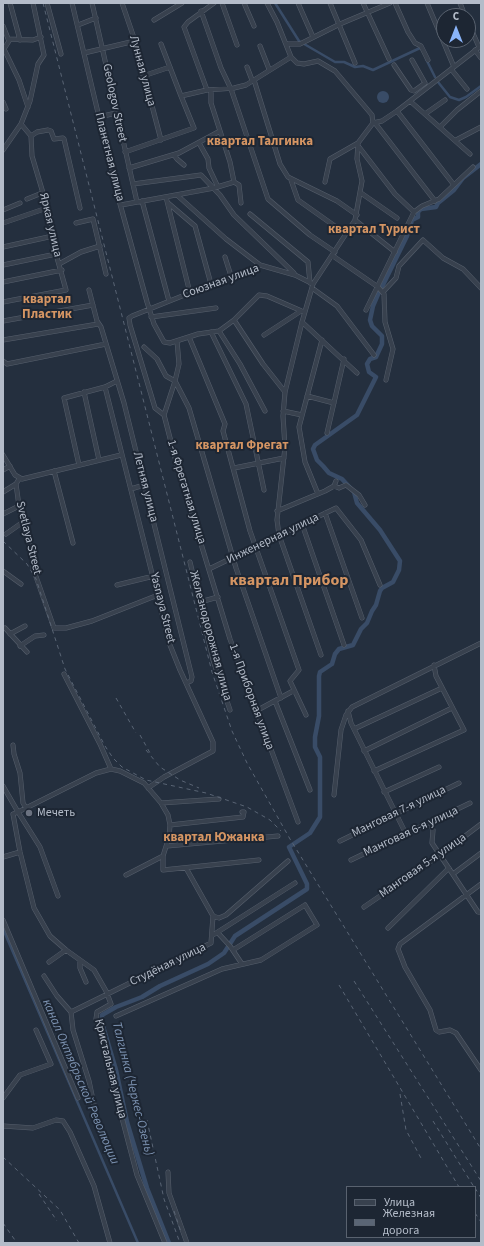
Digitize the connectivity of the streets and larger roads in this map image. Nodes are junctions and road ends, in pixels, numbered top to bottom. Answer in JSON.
{"nodes":[{"id":1,"x":10,"y":3,"type":"edge"},
{"id":2,"x":33,"y":3,"type":"edge"},
{"id":3,"x":47,"y":3,"type":"edge"},
{"id":4,"x":72,"y":3,"type":"edge"},
{"id":5,"x":92,"y":3,"type":"edge"},
{"id":6,"x":122,"y":3,"type":"edge"},
{"id":7,"x":182,"y":3,"type":"edge"},
{"id":8,"x":214,"y":3,"type":"edge"},
{"id":9,"x":222,"y":3,"type":"edge"},
{"id":10,"x":244,"y":3,"type":"edge"},
{"id":11,"x":267,"y":3,"type":"edge"},
{"id":12,"x":298,"y":3,"type":"edge"},
{"id":13,"x":330,"y":3,"type":"edge"},
{"id":14,"x":363,"y":3,"type":"edge"},
{"id":15,"x":390,"y":3,"type":"edge"},
{"id":16,"x":395,"y":3,"type":"edge"},
{"id":17,"x":427,"y":3,"type":"edge"},
{"id":18,"x":201,"y":11,"type":"junction"},
{"id":19,"x":367,"y":13,"type":"junction"},
{"id":20,"x":96,"y":18,"type":"junction"},
{"id":21,"x":154,"y":20,"type":"dead end"},
{"id":22,"x":340,"y":24,"type":"junction"},
{"id":23,"x":78,"y":25,"type":"junction"},
{"id":24,"x":3,"y":26,"type":"edge"},
{"id":25,"x":254,"y":26,"type":"dead end"},
{"id":26,"x":41,"y":37,"type":"junction"},
{"id":27,"x":313,"y":37,"type":"junction"},
{"id":28,"x":8,"y":39,"type":"junction"},
{"id":29,"x":20,"y":40,"type":"junction"},
{"id":30,"x":135,"y":42,"type":"junction"},
{"id":31,"x":161,"y":44,"type":"dead end"},
{"id":32,"x":286,"y":44,"type":"junction"},
{"id":33,"x":238,"y":45,"type":"dead end"},
{"id":34,"x":260,"y":46,"type":"dead end"},
{"id":35,"x":478,"y":48,"type":"edge"},
{"id":36,"x":102,"y":49,"type":"junction"},
{"id":37,"x":4,"y":50,"type":"edge"},
{"id":38,"x":84,"y":53,"type":"junction"},
{"id":39,"x":61,"y":54,"type":"dead end"},
{"id":40,"x":291,"y":57,"type":"junction"},
{"id":41,"x":481,"y":58,"type":"edge"},
{"id":42,"x":389,"y":59,"type":"dead end"},
{"id":43,"x":412,"y":60,"type":"dead end"},
{"id":44,"x":428,"y":60,"type":"dead end"},
{"id":45,"x":355,"y":63,"type":"dead end"},
{"id":46,"x":394,"y":65,"type":"dead end"},
{"id":47,"x":170,"y":67,"type":"junction"},
{"id":48,"x":247,"y":67,"type":"dead end"},
{"id":49,"x":452,"y":68,"type":"junction"},
{"id":50,"x":269,"y":69,"type":"junction"},
{"id":51,"x":143,"y":76,"type":"junction"},
{"id":52,"x":253,"y":80,"type":"junction"},
{"id":53,"x":427,"y":85,"type":"junction"},
{"id":54,"x":231,"y":89,"type":"junction"},
{"id":55,"x":467,"y":89,"type":"dead end"},
{"id":56,"x":209,"y":90,"type":"junction"},
{"id":57,"x":481,"y":91,"type":"edge"},
{"id":58,"x":181,"y":96,"type":"junction"},
{"id":59,"x":445,"y":100,"type":"dead end"},
{"id":60,"x":410,"y":101,"type":"junction"},
{"id":61,"x":3,"y":102,"type":"edge"},
{"id":62,"x":28,"y":107,"type":"junction"},
{"id":63,"x":6,"y":109,"type":"dead end"},
{"id":64,"x":397,"y":111,"type":"junction"},
{"id":65,"x":116,"y":113,"type":"junction"},
{"id":66,"x":425,"y":114,"type":"junction"},
{"id":67,"x":99,"y":117,"type":"junction"},
{"id":68,"x":21,"y":124,"type":"junction"},
{"id":69,"x":374,"y":124,"type":"junction"},
{"id":70,"x":440,"y":127,"type":"junction"},
{"id":71,"x":481,"y":127,"type":"edge"},
{"id":72,"x":220,"y":131,"type":"junction"},
{"id":73,"x":31,"y":136,"type":"junction"},
{"id":74,"x":161,"y":140,"type":"junction"},
{"id":75,"x":456,"y":140,"type":"junction"},
{"id":76,"x":199,"y":143,"type":"junction"},
{"id":77,"x":358,"y":145,"type":"junction"},
{"id":78,"x":3,"y":150,"type":"edge"},
{"id":79,"x":125,"y":152,"type":"junction"},
{"id":80,"x":470,"y":154,"type":"dead end"},
{"id":81,"x":174,"y":155,"type":"junction"},
{"id":82,"x":184,"y":165,"type":"dead end"},
{"id":83,"x":473,"y":167,"type":"dead end"},
{"id":84,"x":129,"y":168,"type":"junction"},
{"id":85,"x":291,"y":180,"type":"junction"},
{"id":86,"x":234,"y":182,"type":"junction"},
{"id":87,"x":325,"y":182,"type":"dead end"},
{"id":88,"x":133,"y":184,"type":"junction"},
{"id":89,"x":454,"y":185,"type":"junction"},
{"id":90,"x":216,"y":188,"type":"junction"},
{"id":91,"x":42,"y":193,"type":"junction"},
{"id":92,"x":361,"y":193,"type":"junction"},
{"id":93,"x":178,"y":196,"type":"junction"},
{"id":94,"x":166,"y":198,"type":"junction"},
{"id":95,"x":27,"y":199,"type":"dead end"},
{"id":96,"x":142,"y":201,"type":"junction"},
{"id":97,"x":435,"y":201,"type":"junction"},
{"id":98,"x":137,"y":202,"type":"junction"},
{"id":99,"x":20,"y":203,"type":"dead end"},
{"id":100,"x":167,"y":203,"type":"junction"},
{"id":101,"x":241,"y":203,"type":"dead end"},
{"id":102,"x":121,"y":206,"type":"junction"},
{"id":103,"x":47,"y":208,"type":"junction"},
{"id":104,"x":80,"y":208,"type":"dead end"},
{"id":105,"x":3,"y":210,"type":"edge"},
{"id":106,"x":414,"y":212,"type":"junction"},
{"id":107,"x":250,"y":214,"type":"dead end"},
{"id":108,"x":357,"y":214,"type":"junction"},
{"id":109,"x":397,"y":218,"type":"dead end"},
{"id":110,"x":355,"y":220,"type":"junction"},
{"id":111,"x":3,"y":223,"type":"edge"},
{"id":112,"x":76,"y":223,"type":"dead end"},
{"id":113,"x":346,"y":234,"type":"junction"},
{"id":114,"x":53,"y":236,"type":"junction"},
{"id":115,"x":100,"y":246,"type":"junction"},
{"id":116,"x":3,"y":247,"type":"edge"},
{"id":117,"x":395,"y":252,"type":"junction"},
{"id":118,"x":56,"y":254,"type":"junction"},
{"id":119,"x":334,"y":254,"type":"junction"},
{"id":120,"x":225,"y":257,"type":"dead end"},
{"id":121,"x":59,"y":264,"type":"junction"},
{"id":122,"x":3,"y":265,"type":"edge"},
{"id":123,"x":260,"y":265,"type":"junction"},
{"id":124,"x":62,"y":270,"type":"junction"},
{"id":125,"x":106,"y":274,"type":"dead end"},
{"id":126,"x":295,"y":275,"type":"junction"},
{"id":127,"x":231,"y":276,"type":"junction"},
{"id":128,"x":3,"y":282,"type":"edge"},
{"id":129,"x":210,"y":284,"type":"junction"},
{"id":130,"x":312,"y":285,"type":"junction"},
{"id":131,"x":378,"y":287,"type":"junction"},
{"id":132,"x":481,"y":288,"type":"edge"},
{"id":133,"x":89,"y":290,"type":"dead end"},
{"id":134,"x":383,"y":292,"type":"junction"},
{"id":135,"x":190,"y":293,"type":"junction"},
{"id":136,"x":169,"y":301,"type":"junction"},
{"id":137,"x":3,"y":302,"type":"edge"},
{"id":138,"x":93,"y":305,"type":"junction"},
{"id":139,"x":216,"y":308,"type":"dead end"},
{"id":140,"x":149,"y":310,"type":"junction"},
{"id":141,"x":366,"y":310,"type":"dead end"},
{"id":142,"x":303,"y":311,"type":"junction"},
{"id":143,"x":151,"y":317,"type":"junction"},
{"id":144,"x":234,"y":320,"type":"junction"},
{"id":145,"x":3,"y":321,"type":"edge"},
{"id":146,"x":302,"y":322,"type":"junction"},
{"id":147,"x":98,"y":324,"type":"junction"},
{"id":148,"x":219,"y":331,"type":"junction"},
{"id":149,"x":211,"y":332,"type":"junction"},
{"id":150,"x":264,"y":335,"type":"dead end"},
{"id":151,"x":189,"y":337,"type":"junction"},
{"id":152,"x":3,"y":340,"type":"edge"},
{"id":153,"x":322,"y":340,"type":"junction"},
{"id":154,"x":176,"y":341,"type":"junction"},
{"id":155,"x":106,"y":344,"type":"junction"},
{"id":156,"x":144,"y":347,"type":"dead end"},
{"id":157,"x":374,"y":355,"type":"dead end"},
{"id":158,"x":344,"y":359,"type":"junction"},
{"id":159,"x":3,"y":362,"type":"edge"},
{"id":160,"x":357,"y":373,"type":"dead end"},
{"id":161,"x":386,"y":380,"type":"dead end"},
{"id":162,"x":116,"y":381,"type":"junction"},
{"id":163,"x":175,"y":381,"type":"junction"},
{"id":164,"x":105,"y":387,"type":"junction"},
{"id":165,"x":84,"y":392,"type":"junction"},
{"id":166,"x":285,"y":392,"type":"junction"},
{"id":167,"x":308,"y":396,"type":"junction"},
{"id":168,"x":334,"y":403,"type":"junction"},
{"id":169,"x":284,"y":410,"type":"junction"},
{"id":170,"x":265,"y":411,"type":"dead end"},
{"id":171,"x":164,"y":415,"type":"junction"},
{"id":172,"x":302,"y":415,"type":"junction"},
{"id":173,"x":327,"y":433,"type":"dead end"},
{"id":174,"x":121,"y":454,"type":"junction"},
{"id":175,"x":3,"y":456,"type":"edge"},
{"id":176,"x":284,"y":458,"type":"junction"},
{"id":177,"x":99,"y":460,"type":"junction"},
{"id":178,"x":259,"y":463,"type":"junction"},
{"id":179,"x":79,"y":464,"type":"junction"},
{"id":180,"x":10,"y":466,"type":"junction"},
{"id":181,"x":234,"y":468,"type":"junction"},
{"id":182,"x":3,"y":470,"type":"edge"},
{"id":183,"x":54,"y":471,"type":"junction"},
{"id":184,"x":19,"y":479,"type":"junction"},
{"id":185,"x":336,"y":481,"type":"dead end"},
{"id":186,"x":16,"y":484,"type":"junction"},
{"id":187,"x":144,"y":486,"type":"junction"},
{"id":188,"x":334,"y":486,"type":"junction"},
{"id":189,"x":131,"y":489,"type":"junction"},
{"id":190,"x":264,"y":490,"type":"dead end"},
{"id":191,"x":3,"y":492,"type":"edge"},
{"id":192,"x":318,"y":494,"type":"junction"},
{"id":193,"x":365,"y":505,"type":"dead end"},
{"id":194,"x":19,"y":506,"type":"junction"},
{"id":195,"x":278,"y":511,"type":"junction"},
{"id":196,"x":325,"y":513,"type":"junction"},
{"id":197,"x":3,"y":514,"type":"edge"},
{"id":198,"x":24,"y":522,"type":"junction"},
{"id":199,"x":302,"y":524,"type":"junction"},
{"id":200,"x":6,"y":534,"type":"dead end"},
{"id":201,"x":279,"y":535,"type":"junction"},
{"id":202,"x":73,"y":543,"type":"dead end"},
{"id":203,"x":256,"y":547,"type":"junction"},
{"id":204,"x":233,"y":558,"type":"junction"},
{"id":205,"x":190,"y":562,"type":"dead end"},
{"id":206,"x":209,"y":569,"type":"junction"},
{"id":207,"x":3,"y":571,"type":"edge"},
{"id":208,"x":154,"y":576,"type":"junction"},
{"id":209,"x":21,"y":584,"type":"dead end"},
{"id":210,"x":117,"y":585,"type":"dead end"},
{"id":211,"x":380,"y":585,"type":"dead end"},
{"id":212,"x":158,"y":594,"type":"junction"},
{"id":213,"x":218,"y":597,"type":"junction"},
{"id":214,"x":200,"y":602,"type":"junction"},
{"id":215,"x":362,"y":618,"type":"dead end"},
{"id":216,"x":25,"y":626,"type":"dead end"},
{"id":217,"x":4,"y":628,"type":"edge"},
{"id":218,"x":10,"y":634,"type":"junction"},
{"id":219,"x":44,"y":635,"type":"dead end"},
{"id":220,"x":481,"y":643,"type":"edge"},
{"id":221,"x":20,"y":646,"type":"junction"},
{"id":222,"x":344,"y":646,"type":"dead end"},
{"id":223,"x":27,"y":652,"type":"dead end"},
{"id":224,"x":321,"y":655,"type":"dead end"},
{"id":225,"x":434,"y":665,"type":"junction"},
{"id":226,"x":64,"y":674,"type":"dead end"},
{"id":227,"x":186,"y":683,"type":"junction"},
{"id":228,"x":442,"y":688,"type":"junction"},
{"id":229,"x":293,"y":691,"type":"junction"},
{"id":230,"x":281,"y":698,"type":"junction"},
{"id":231,"x":275,"y":701,"type":"junction"},
{"id":232,"x":452,"y":708,"type":"junction"},
{"id":233,"x":230,"y":710,"type":"dead end"},
{"id":234,"x":256,"y":711,"type":"junction"},
{"id":235,"x":348,"y":711,"type":"junction"},
{"id":236,"x":306,"y":715,"type":"dead end"},
{"id":237,"x":354,"y":729,"type":"junction"},
{"id":238,"x":13,"y":745,"type":"dead end"},
{"id":239,"x":364,"y":751,"type":"junction"},
{"id":240,"x":439,"y":767,"type":"dead end"},
{"id":241,"x":111,"y":769,"type":"junction"},
{"id":242,"x":374,"y":771,"type":"junction"},
{"id":243,"x":459,"y":783,"type":"dead end"},
{"id":244,"x":3,"y":786,"type":"edge"},
{"id":245,"x":148,"y":788,"type":"junction"},
{"id":246,"x":310,"y":790,"type":"dead end"},
{"id":247,"x":384,"y":792,"type":"junction"},
{"id":248,"x":334,"y":795,"type":"dead end"},
{"id":249,"x":219,"y":799,"type":"dead end"},
{"id":250,"x":160,"y":803,"type":"junction"},
{"id":251,"x":470,"y":803,"type":"dead end"},
{"id":252,"x":26,"y":808,"type":"junction"},
{"id":253,"x":18,"y":812,"type":"junction"},
{"id":254,"x":242,"y":812,"type":"dead end"},
{"id":255,"x":395,"y":814,"type":"junction"},
{"id":256,"x":298,"y":822,"type":"dead end"},
{"id":257,"x":430,"y":823,"type":"junction"},
{"id":258,"x":481,"y":824,"type":"edge"},
{"id":259,"x":170,"y":825,"type":"junction"},
{"id":260,"x":406,"y":834,"type":"junction"},
{"id":261,"x":278,"y":836,"type":"dead end"},
{"id":262,"x":340,"y":841,"type":"dead end"},
{"id":263,"x":167,"y":846,"type":"junction"},
{"id":264,"x":20,"y":852,"type":"junction"},
{"id":265,"x":481,"y":853,"type":"edge"},
{"id":266,"x":440,"y":855,"type":"junction"},
{"id":267,"x":3,"y":856,"type":"edge"},
{"id":268,"x":163,"y":856,"type":"junction"},
{"id":269,"x":260,"y":860,"type":"dead end"},
{"id":270,"x":351,"y":860,"type":"dead end"},
{"id":271,"x":288,"y":861,"type":"dead end"},
{"id":272,"x":186,"y":868,"type":"junction"},
{"id":273,"x":449,"y":868,"type":"junction"},
{"id":274,"x":453,"y":874,"type":"junction"},
{"id":275,"x":126,"y":875,"type":"dead end"},
{"id":276,"x":296,"y":883,"type":"dead end"},
{"id":277,"x":481,"y":884,"type":"edge"},
{"id":278,"x":467,"y":895,"type":"junction"},
{"id":279,"x":58,"y":896,"type":"dead end"},
{"id":280,"x":364,"y":907,"type":"dead end"},
{"id":281,"x":481,"y":913,"type":"edge"},
{"id":282,"x":213,"y":916,"type":"junction"},
{"id":283,"x":3,"y":920,"type":"edge"},
{"id":284,"x":388,"y":928,"type":"dead end"},
{"id":285,"x":218,"y":933,"type":"junction"},
{"id":286,"x":213,"y":935,"type":"junction"},
{"id":287,"x":230,"y":946,"type":"junction"},
{"id":288,"x":66,"y":950,"type":"junction"},
{"id":289,"x":80,"y":961,"type":"junction"},
{"id":290,"x":49,"y":962,"type":"dead end"},
{"id":291,"x":242,"y":964,"type":"junction"},
{"id":292,"x":44,"y":976,"type":"dead end"},
{"id":293,"x":86,"y":982,"type":"dead end"},
{"id":294,"x":106,"y":995,"type":"junction"},
{"id":295,"x":71,"y":1012,"type":"junction"},
{"id":296,"x":116,"y":1016,"type":"dead end"},
{"id":297,"x":36,"y":1030,"type":"dead end"},
{"id":298,"x":481,"y":1070,"type":"edge"},
{"id":299,"x":3,"y":1098,"type":"edge"},
{"id":300,"x":78,"y":1098,"type":"dead end"},
{"id":301,"x":3,"y":1126,"type":"edge"},
{"id":302,"x":111,"y":1157,"type":"dead end"},
{"id":303,"x":168,"y":1172,"type":"dead end"},
{"id":304,"x":110,"y":1243,"type":"edge"},
{"id":305,"x":165,"y":1243,"type":"edge"},
{"id":306,"x":187,"y":1243,"type":"edge"}],
"edges":[{"from":1,"to":29,"type":"street"},
{"from":2,"to":26,"type":"street"},
{"from":3,"to":39,"type":"street"},
{"from":4,"to":23,"type":"street","name":"Планетная улица"},
{"from":5,"to":20,"type":"street","name":"Geologov Street"},
{"from":6,"to":30,"type":"street","name":"Лунная улица"},
{"from":7,"to":21,"type":"street"},
{"from":8,"to":18,"type":"street"},
{"from":9,"to":33,"type":"street"},
{"from":10,"to":25,"type":"street"},
{"from":11,"to":32,"type":"street"},
{"from":12,"to":27,"type":"street"},
{"from":13,"to":22,"type":"street"},
{"from":14,"to":19,"type":"street"},
{"from":15,"to":19,"type":"street"},
{"from":16,"to":44,"type":"street"},
{"from":17,"to":49,"type":"street"},
{"from":18,"to":54,"type":"street"},
{"from":18,"to":56,"type":"street"},
{"from":19,"to":22,"type":"street"},
{"from":19,"to":42,"type":"street"},
{"from":20,"to":23,"type":"street"},
{"from":20,"to":36,"type":"street","name":"Geologov Street"},
{"from":22,"to":27,"type":"street"},
{"from":22,"to":45,"type":"street"},
{"from":23,"to":38,"type":"street","name":"Планетная улица"},
{"from":24,"to":28,"type":"street"},
{"from":26,"to":29,"type":"street"},
{"from":26,"to":62,"type":"street"},
{"from":27,"to":32,"type":"street"},
{"from":28,"to":29,"type":"street"},
{"from":28,"to":37,"type":"street"},
{"from":30,"to":36,"type":"street"},
{"from":30,"to":51,"type":"street","name":"Лунная улица"},
{"from":31,"to":47,"type":"street"},
{"from":32,"to":40,"type":"street"},
{"from":34,"to":50,"type":"street"},
{"from":35,"to":41,"type":"street"},
{"from":35,"to":49,"type":"street"},
{"from":36,"to":38,"type":"street"},
{"from":36,"to":65,"type":"street","name":"Geologov Street"},
{"from":37,"to":62,"type":"street"},
{"from":38,"to":67,"type":"street","name":"Планетная улица"},
{"from":40,"to":50,"type":"street"},
{"from":40,"to":69,"type":"street"},
{"from":43,"to":53,"type":"street"},
{"from":46,"to":53,"type":"street"},
{"from":47,"to":51,"type":"street"},
{"from":47,"to":58,"type":"street"},
{"from":48,"to":52,"type":"street"},
{"from":49,"to":53,"type":"street"},
{"from":49,"to":55,"type":"street"},
{"from":50,"to":52,"type":"street"},
{"from":51,"to":74,"type":"street","name":"Лунная улица"},
{"from":52,"to":54,"type":"street"},
{"from":52,"to":85,"type":"street"},
{"from":53,"to":60,"type":"street"},
{"from":54,"to":56,"type":"street"},
{"from":54,"to":119,"type":"street"},
{"from":56,"to":58,"type":"street"},
{"from":56,"to":72,"type":"street"},
{"from":57,"to":70,"type":"street"},
{"from":58,"to":74,"type":"street"},
{"from":59,"to":66,"type":"street"},
{"from":60,"to":64,"type":"street"},
{"from":60,"to":66,"type":"street"},
{"from":61,"to":63,"type":"street"},
{"from":62,"to":68,"type":"street"},
{"from":64,"to":69,"type":"street"},
{"from":64,"to":89,"type":"street"},
{"from":65,"to":67,"type":"street"},
{"from":65,"to":79,"type":"street","name":"Geologov Street"},
{"from":66,"to":70,"type":"street"},
{"from":67,"to":102,"type":"street","name":"Планетная улица"},
{"from":68,"to":73,"type":"street"},
{"from":68,"to":78,"type":"street"},
{"from":69,"to":77,"type":"street"},
{"from":69,"to":97,"type":"street"},
{"from":70,"to":75,"type":"street"},
{"from":71,"to":75,"type":"street"},
{"from":72,"to":76,"type":"street"},
{"from":72,"to":86,"type":"street"},
{"from":73,"to":91,"type":"street","name":"Яркая улица"},
{"from":73,"to":104,"type":"street"},
{"from":74,"to":79,"type":"street"},
{"from":75,"to":80,"type":"street"},
{"from":76,"to":81,"type":"street"},
{"from":76,"to":90,"type":"street"},
{"from":77,"to":87,"type":"street"},
{"from":77,"to":92,"type":"street"},
{"from":77,"to":106,"type":"street"},
{"from":79,"to":84,"type":"street","name":"Geologov Street"},
{"from":81,"to":82,"type":"street"},
{"from":81,"to":84,"type":"street"},
{"from":83,"to":89,"type":"street"},
{"from":84,"to":88,"type":"street","name":"Geologov Street"},
{"from":85,"to":108,"type":"street"},
{"from":85,"to":113,"type":"street"},
{"from":86,"to":90,"type":"street"},
{"from":86,"to":101,"type":"street"},
{"from":88,"to":90,"type":"street"},
{"from":88,"to":98,"type":"street","name":"Geologov Street"},
{"from":89,"to":97,"type":"street"},
{"from":90,"to":93,"type":"street"},
{"from":90,"to":126,"type":"street"},
{"from":91,"to":95,"type":"street"},
{"from":91,"to":103,"type":"street","name":"Яркая улица"},
{"from":92,"to":108,"type":"street"},
{"from":92,"to":109,"type":"street"},
{"from":93,"to":94,"type":"street"},
{"from":93,"to":123,"type":"street"},
{"from":94,"to":96,"type":"street"},
{"from":94,"to":100,"type":"street"},
{"from":96,"to":98,"type":"street"},
{"from":96,"to":136,"type":"street"},
{"from":97,"to":106,"type":"street"},
{"from":98,"to":102,"type":"street"},
{"from":99,"to":105,"type":"street"},
{"from":100,"to":129,"type":"street"},
{"from":100,"to":135,"type":"street"},
{"from":102,"to":140,"type":"street","name":"Планетная улица"},
{"from":103,"to":111,"type":"street"},
{"from":103,"to":114,"type":"street","name":"Яркая улица"},
{"from":106,"to":117,"type":"street"},
{"from":107,"to":130,"type":"street"},
{"from":108,"to":110,"type":"street"},
{"from":110,"to":113,"type":"street"},
{"from":110,"to":117,"type":"street"},
{"from":112,"to":115,"type":"street"},
{"from":113,"to":119,"type":"street"},
{"from":114,"to":116,"type":"street"},
{"from":114,"to":118,"type":"street","name":"Яркая улица"},
{"from":115,"to":121,"type":"street"},
{"from":115,"to":125,"type":"street"},
{"from":117,"to":131,"type":"street"},
{"from":118,"to":121,"type":"street","name":"Яркая улица"},
{"from":118,"to":122,"type":"street"},
{"from":119,"to":130,"type":"street"},
{"from":119,"to":131,"type":"street"},
{"from":120,"to":127,"type":"street"},
{"from":121,"to":124,"type":"street","name":"Яркая улица"},
{"from":123,"to":126,"type":"street","name":"Союзная улица"},
{"from":123,"to":127,"type":"street","name":"Союзная улица"},
{"from":124,"to":128,"type":"street"},
{"from":124,"to":137,"type":"street","name":"Яркая улица"},
{"from":126,"to":130,"type":"street","name":"Союзная улица"},
{"from":127,"to":129,"type":"street","name":"Союзная улица"},
{"from":129,"to":135,"type":"street","name":"Союзная улица"},
{"from":130,"to":142,"type":"street"},
{"from":130,"to":157,"type":"street","name":"Союзная улица"},
{"from":131,"to":134,"type":"street"},
{"from":131,"to":141,"type":"street"},
{"from":132,"to":134,"type":"street"},
{"from":133,"to":138,"type":"street","name":"Летняя улица"},
{"from":134,"to":161,"type":"street"},
{"from":135,"to":136,"type":"street","name":"Союзная улица"},
{"from":136,"to":140,"type":"street","name":"Союзная улица"},
{"from":138,"to":145,"type":"street"},
{"from":138,"to":147,"type":"street","name":"Летняя улица"},
{"from":139,"to":143,"type":"street"},
{"from":140,"to":143,"type":"street","name":"Планетная улица"},
{"from":140,"to":171,"type":"street","name":"Союзная улица"},
{"from":142,"to":144,"type":"street"},
{"from":142,"to":146,"type":"street"},
{"from":142,"to":150,"type":"street"},
{"from":143,"to":154,"type":"street","name":"Планетная улица"},
{"from":144,"to":148,"type":"street"},
{"from":144,"to":166,"type":"street"},
{"from":146,"to":153,"type":"street"},
{"from":146,"to":166,"type":"street"},
{"from":147,"to":152,"type":"street"},
{"from":147,"to":155,"type":"street","name":"Летняя улица"},
{"from":148,"to":149,"type":"street"},
{"from":148,"to":170,"type":"street"},
{"from":149,"to":151,"type":"street"},
{"from":149,"to":178,"type":"street"},
{"from":151,"to":154,"type":"street"},
{"from":151,"to":181,"type":"street"},
{"from":153,"to":158,"type":"street"},
{"from":153,"to":167,"type":"street"},
{"from":154,"to":163,"type":"street"},
{"from":155,"to":159,"type":"street"},
{"from":155,"to":162,"type":"street","name":"Летняя улица"},
{"from":156,"to":163,"type":"street"},
{"from":158,"to":160,"type":"street"},
{"from":158,"to":168,"type":"street"},
{"from":162,"to":164,"type":"street"},
{"from":162,"to":187,"type":"street","name":"Летняя улица"},
{"from":163,"to":171,"type":"street"},
{"from":163,"to":204,"type":"street"},
{"from":164,"to":165,"type":"street"},
{"from":164,"to":174,"type":"street","name":"Yasnaya Street"},
{"from":165,"to":177,"type":"street"},
{"from":165,"to":179,"type":"street"},
{"from":166,"to":169,"type":"street"},
{"from":167,"to":168,"type":"street"},
{"from":167,"to":172,"type":"street"},
{"from":168,"to":173,"type":"street"},
{"from":169,"to":172,"type":"street"},
{"from":169,"to":176,"type":"street"},
{"from":171,"to":206,"type":"street","name":"1-я Фрегатная улица"},
{"from":172,"to":192,"type":"street"},
{"from":174,"to":177,"type":"street"},
{"from":174,"to":189,"type":"street","name":"Yasnaya Street"},
{"from":175,"to":180,"type":"street"},
{"from":176,"to":178,"type":"street"},
{"from":176,"to":195,"type":"street"},
{"from":177,"to":179,"type":"street"},
{"from":178,"to":181,"type":"street"},
{"from":178,"to":190,"type":"street"},
{"from":179,"to":183,"type":"street"},
{"from":180,"to":182,"type":"street"},
{"from":180,"to":184,"type":"street"},
{"from":181,"to":203,"type":"street"},
{"from":183,"to":184,"type":"street"},
{"from":183,"to":202,"type":"street"},
{"from":184,"to":186,"type":"street","name":"Svetlaya Street"},
{"from":185,"to":188,"type":"street"},
{"from":186,"to":191,"type":"street"},
{"from":186,"to":194,"type":"street","name":"Svetlaya Street"},
{"from":187,"to":189,"type":"street"},
{"from":187,"to":227,"type":"street","name":"Летняя улица"},
{"from":188,"to":192,"type":"street"},
{"from":188,"to":193,"type":"street"},
{"from":189,"to":208,"type":"street","name":"Yasnaya Street"},
{"from":192,"to":195,"type":"street"},
{"from":194,"to":197,"type":"street"},
{"from":194,"to":198,"type":"street","name":"Svetlaya Street"},
{"from":195,"to":201,"type":"street"},
{"from":196,"to":199,"type":"street","name":"Инженерная улица"},
{"from":196,"to":211,"type":"street","name":"Инженерная улица"},
{"from":196,"to":215,"type":"street"},
{"from":198,"to":200,"type":"street"},
{"from":198,"to":212,"type":"street","name":"Svetlaya Street"},
{"from":199,"to":201,"type":"street","name":"Инженерная улица"},
{"from":199,"to":222,"type":"street"},
{"from":201,"to":203,"type":"street","name":"Инженерная улица"},
{"from":201,"to":224,"type":"street"},
{"from":203,"to":204,"type":"street","name":"Инженерная улица"},
{"from":203,"to":229,"type":"street"},
{"from":204,"to":206,"type":"street","name":"Инженерная улица"},
{"from":204,"to":230,"type":"street"},
{"from":205,"to":214,"type":"street","name":"Железнодорожная улица"},
{"from":206,"to":213,"type":"street","name":"1-я Приборная улица"},
{"from":207,"to":209,"type":"street"},
{"from":208,"to":210,"type":"street"},
{"from":208,"to":212,"type":"street","name":"Yasnaya Street"},
{"from":212,"to":227,"type":"street","name":"Yasnaya Street"},
{"from":213,"to":214,"type":"street"},
{"from":213,"to":234,"type":"street","name":"1-я Приборная улица"},
{"from":214,"to":233,"type":"street","name":"Железнодорожная улица"},
{"from":216,"to":218,"type":"street"},
{"from":217,"to":218,"type":"street"},
{"from":218,"to":221,"type":"street"},
{"from":219,"to":221,"type":"street"},
{"from":220,"to":225,"type":"street"},
{"from":221,"to":223,"type":"street"},
{"from":225,"to":228,"type":"street"},
{"from":225,"to":235,"type":"street"},
{"from":226,"to":241,"type":"street"},
{"from":227,"to":245,"type":"street","name":"Yasnaya Street"},
{"from":228,"to":232,"type":"street"},
{"from":228,"to":237,"type":"street"},
{"from":229,"to":230,"type":"street"},
{"from":229,"to":236,"type":"street"},
{"from":230,"to":231,"type":"street"},
{"from":231,"to":234,"type":"street"},
{"from":231,"to":246,"type":"street"},
{"from":232,"to":239,"type":"street"},
{"from":232,"to":242,"type":"street"},
{"from":234,"to":256,"type":"street","name":"1-я Приборная улица"},
{"from":235,"to":237,"type":"street"},
{"from":235,"to":248,"type":"street"},
{"from":237,"to":239,"type":"street"},
{"from":238,"to":252,"type":"street"},
{"from":239,"to":242,"type":"street"},
{"from":240,"to":247,"type":"street"},
{"from":241,"to":245,"type":"street"},
{"from":241,"to":252,"type":"street"},
{"from":242,"to":247,"type":"street"},
{"from":243,"to":255,"type":"street","name":"Манговая 7-я улица"},
{"from":244,"to":253,"type":"street"},
{"from":245,"to":250,"type":"street"},
{"from":247,"to":255,"type":"street"},
{"from":249,"to":250,"type":"street"},
{"from":250,"to":259,"type":"street"},
{"from":251,"to":257,"type":"street","name":"Манговая 6-я улица"},
{"from":252,"to":253,"type":"street"},
{"from":253,"to":264,"type":"street"},
{"from":253,"to":279,"type":"street"},
{"from":254,"to":259,"type":"street"},
{"from":255,"to":260,"type":"street"},
{"from":255,"to":262,"type":"street","name":"Манговая 7-я улица"},
{"from":257,"to":260,"type":"street","name":"Манговая 6-я улица"},
{"from":257,"to":266,"type":"street"},
{"from":258,"to":266,"type":"street","name":"Манговая 5-я улица"},
{"from":259,"to":263,"type":"street"},
{"from":260,"to":270,"type":"street","name":"Манговая 6-я улица"},
{"from":261,"to":263,"type":"street"},
{"from":263,"to":268,"type":"street"},
{"from":264,"to":267,"type":"street"},
{"from":264,"to":288,"type":"street"},
{"from":265,"to":274,"type":"street"},
{"from":266,"to":273,"type":"street"},
{"from":266,"to":280,"type":"street","name":"Манговая 5-я улица"},
{"from":268,"to":272,"type":"street"},
{"from":268,"to":275,"type":"street"},
{"from":269,"to":272,"type":"street"},
{"from":271,"to":282,"type":"street"},
{"from":272,"to":282,"type":"street","name":"Студёная улица"},
{"from":273,"to":274,"type":"street"},
{"from":273,"to":284,"type":"street"},
{"from":274,"to":278,"type":"street"},
{"from":276,"to":285,"type":"street"},
{"from":277,"to":278,"type":"street"},
{"from":278,"to":281,"type":"street"},
{"from":278,"to":298,"type":"street"},
{"from":282,"to":286,"type":"street","name":"Студёная улица"},
{"from":283,"to":300,"type":"street"},
{"from":285,"to":286,"type":"street"},
{"from":285,"to":287,"type":"street"},
{"from":286,"to":294,"type":"street","name":"Студёная улица"},
{"from":287,"to":291,"type":"street"},
{"from":287,"to":291,"type":"street"},
{"from":288,"to":289,"type":"street"},
{"from":288,"to":290,"type":"street"},
{"from":289,"to":293,"type":"street"},
{"from":289,"to":294,"type":"street"},
{"from":291,"to":296,"type":"street"},
{"from":292,"to":295,"type":"street"},
{"from":294,"to":295,"type":"street","name":"Студёная улица"},
{"from":294,"to":305,"type":"street","name":"Кристальная улица"},
{"from":295,"to":302,"type":"street"},
{"from":297,"to":299,"type":"street"},
{"from":301,"to":304,"type":"street"},
{"from":303,"to":306,"type":"street"}]}
